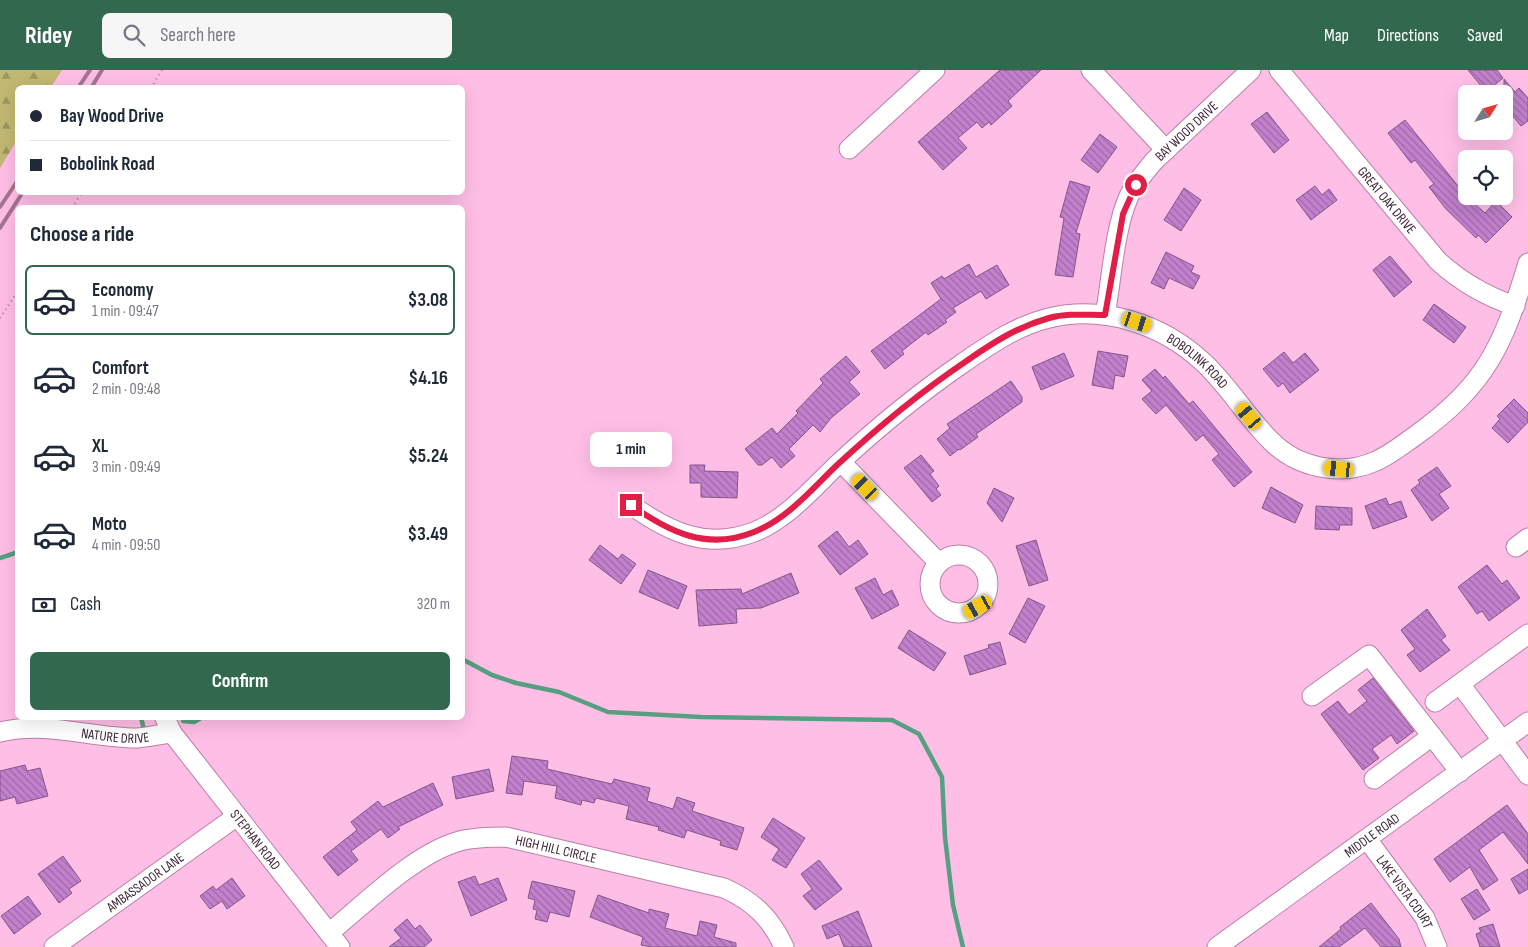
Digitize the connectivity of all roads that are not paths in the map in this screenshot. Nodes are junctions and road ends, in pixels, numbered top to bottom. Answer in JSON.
{"nodes":[{"id":1,"x":935,"y":70,"type":"edge"},
{"id":2,"x":1091,"y":70,"type":"edge"},
{"id":3,"x":1251,"y":70,"type":"edge"},
{"id":4,"x":1279,"y":70,"type":"edge"},
{"id":5,"x":849,"y":149,"type":"dead end"},
{"id":6,"x":1166,"y":150,"type":"junction"},
{"id":7,"x":1528,"y":263,"type":"edge"},
{"id":8,"x":1515,"y":306,"type":"junction"},
{"id":9,"x":1105,"y":315,"type":"junction"},
{"id":10,"x":841,"y":462,"type":"junction"},
{"id":11,"x":631,"y":505,"type":"dead end"},
{"id":12,"x":939,"y":563,"type":"dead end"},
{"id":13,"x":1527,"y":637,"type":"edge"},
{"id":14,"x":1460,"y":684,"type":"junction"},
{"id":15,"x":1312,"y":696,"type":"dead end"},
{"id":16,"x":1435,"y":702,"type":"dead end"},
{"id":17,"x":1528,"y":722,"type":"edge"},
{"id":18,"x":168,"y":725,"type":"edge"},
{"id":19,"x":0,"y":732,"type":"edge"},
{"id":20,"x":1432,"y":736,"type":"junction"},
{"id":21,"x":1503,"y":741,"type":"junction"},
{"id":22,"x":1460,"y":772,"type":"junction"},
{"id":23,"x":1528,"y":775,"type":"edge"},
{"id":24,"x":1374,"y":779,"type":"dead end"},
{"id":25,"x":237,"y":816,"type":"junction"},
{"id":26,"x":1367,"y":839,"type":"junction"},
{"id":27,"x":335,"y":940,"type":"edge"},
{"id":28,"x":1226,"y":944,"type":"edge"},
{"id":29,"x":54,"y":947,"type":"edge"},
{"id":30,"x":784,"y":947,"type":"edge"},
{"id":31,"x":1437,"y":947,"type":"edge"}],
"edges":[{"from":1,"to":5,"type":"street"},
{"from":2,"to":6,"type":"street"},
{"from":3,"to":6,"type":"street","name":"BAY WOOD DRIVE"},
{"from":4,"to":8,"type":"street","name":"GREAT OAK DRIVE"},
{"from":6,"to":9,"type":"street","name":"BAY WOOD DRIVE"},
{"from":7,"to":8,"type":"street","name":"BOBOLINK ROAD"},
{"from":8,"to":9,"type":"street","name":"BOBOLINK ROAD"},
{"from":9,"to":10,"type":"street","name":"BOBOLINK ROAD"},
{"from":10,"to":11,"type":"street","name":"BOBOLINK ROAD"},
{"from":10,"to":12,"type":"street"},
{"from":13,"to":14,"type":"street"},
{"from":14,"to":16,"type":"street"},
{"from":14,"to":21,"type":"street"},
{"from":15,"to":20,"type":"street"},
{"from":17,"to":21,"type":"street","name":"MIDDLE ROAD"},
{"from":18,"to":19,"type":"street","name":"NATURE DRIVE"},
{"from":18,"to":25,"type":"street","name":"STEPHAN ROAD"},
{"from":20,"to":22,"type":"street"},
{"from":20,"to":24,"type":"street"},
{"from":21,"to":22,"type":"street","name":"MIDDLE ROAD"},
{"from":21,"to":23,"type":"street"},
{"from":22,"to":26,"type":"street","name":"MIDDLE ROAD"},
{"from":25,"to":27,"type":"street","name":"STEPHAN ROAD"},
{"from":25,"to":29,"type":"street","name":"AMBASSADOR LANE"},
{"from":26,"to":28,"type":"street","name":"MIDDLE ROAD"},
{"from":26,"to":31,"type":"street","name":"LAKE VISTA COURT"},
{"from":27,"to":30,"type":"street","name":"HIGH HILL CIRCLE"}]}
